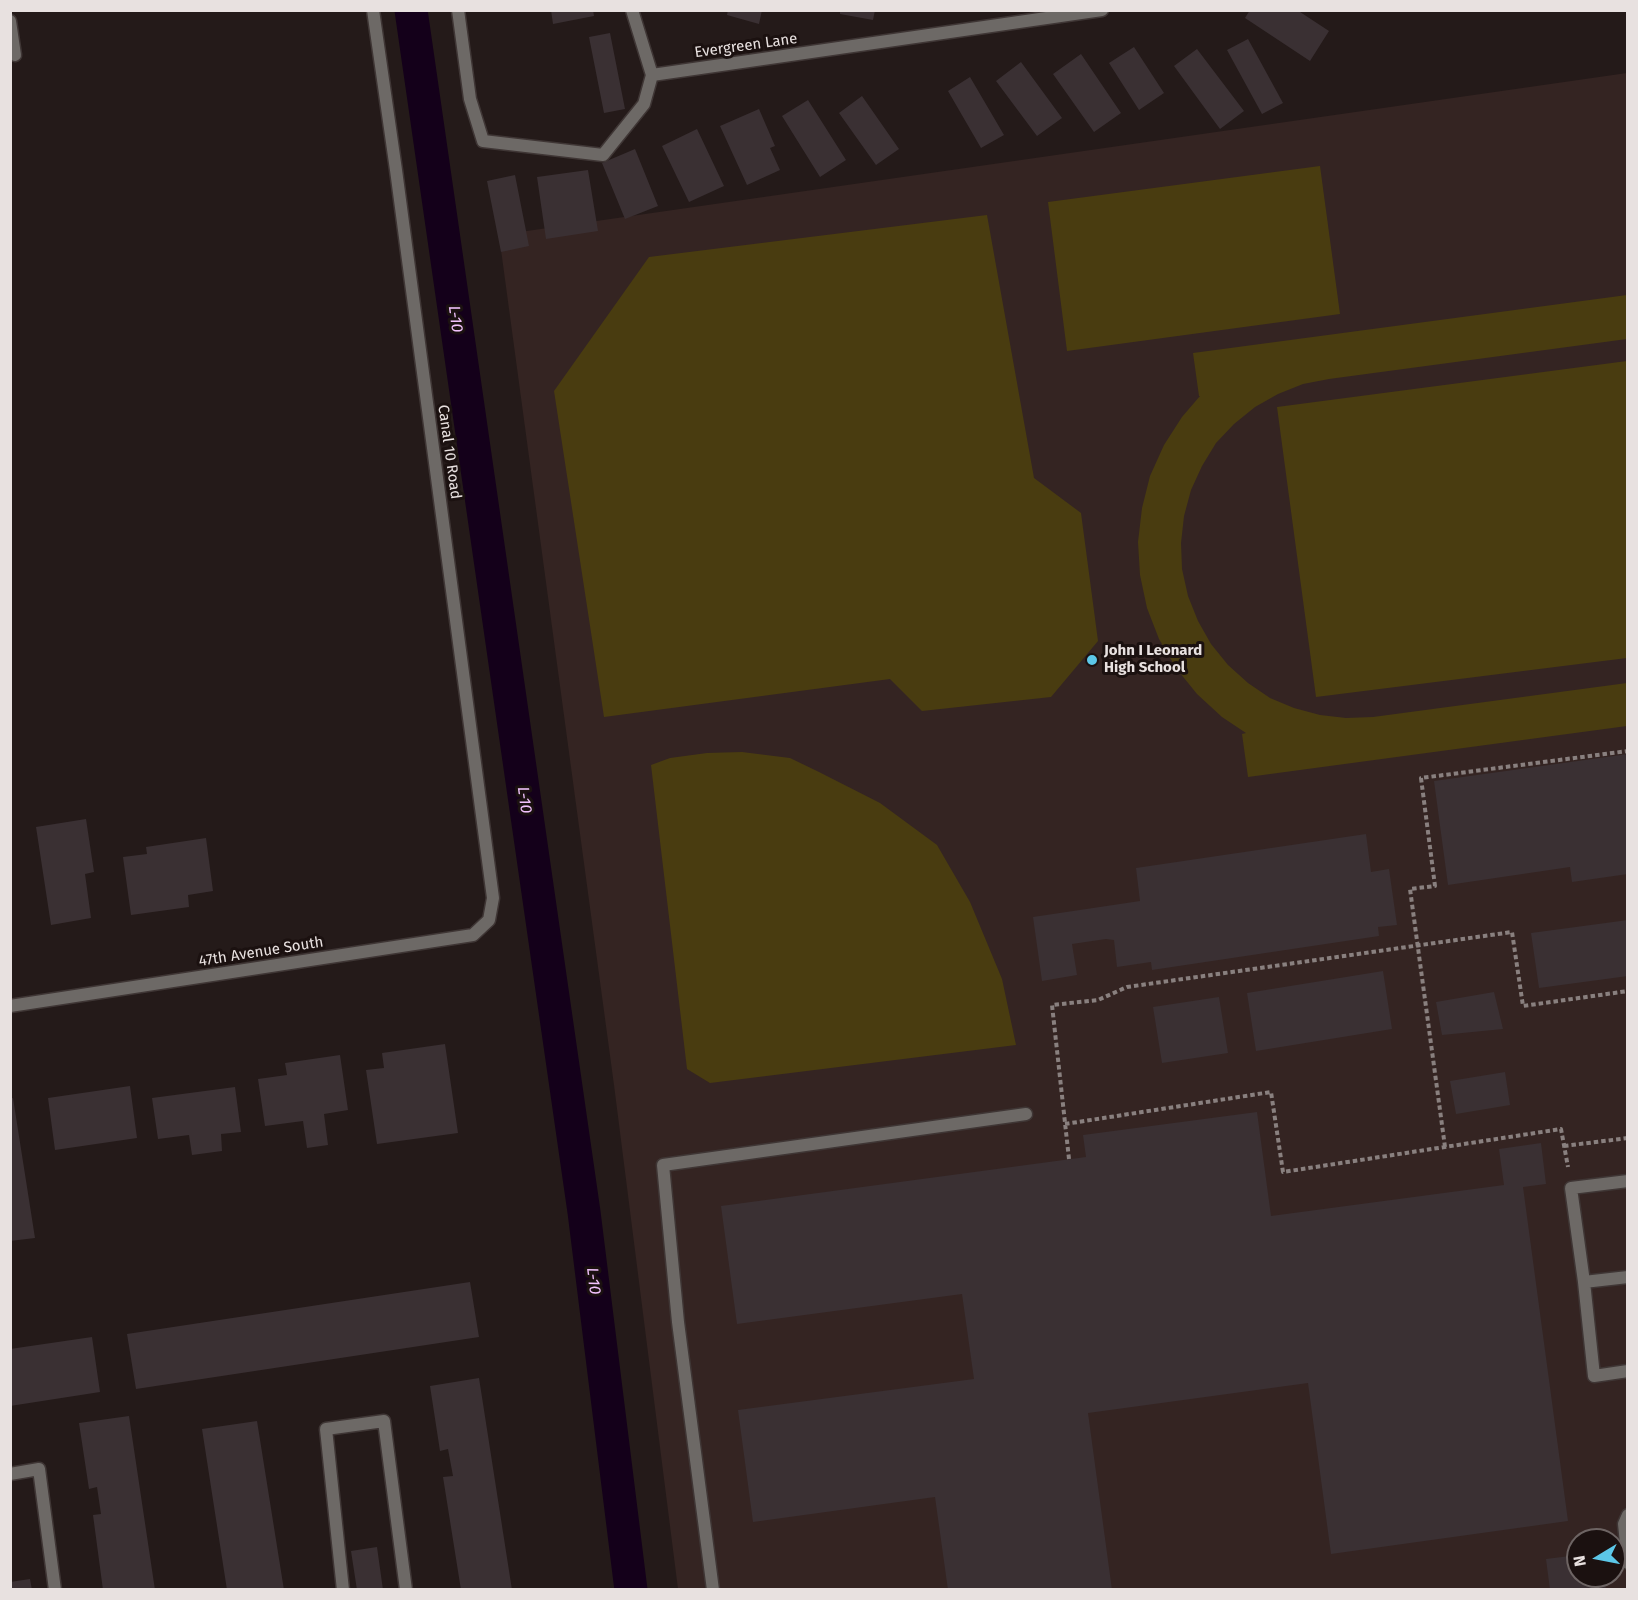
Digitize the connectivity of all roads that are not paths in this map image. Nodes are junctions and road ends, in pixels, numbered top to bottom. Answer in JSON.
{"nodes":[{"id":1,"x":373,"y":10,"type":"edge"},
{"id":2,"x":458,"y":10,"type":"edge"},
{"id":3,"x":632,"y":10,"type":"edge"},
{"id":4,"x":1102,"y":10,"type":"edge"},
{"id":5,"x":10,"y":21,"type":"edge"},
{"id":6,"x":15,"y":55,"type":"dead end"},
{"id":7,"x":652,"y":75,"type":"junction"},
{"id":8,"x":493,"y":898,"type":"joint"},
{"id":9,"x":10,"y":1006,"type":"edge"},
{"id":10,"x":1026,"y":1114,"type":"dead end"},
{"id":11,"x":1628,"y":1181,"type":"edge"},
{"id":12,"x":1628,"y":1277,"type":"edge"},
{"id":13,"x":1584,"y":1282,"type":"junction"},
{"id":14,"x":1628,"y":1371,"type":"edge"},
{"id":15,"x":10,"y":1474,"type":"edge"},
{"id":16,"x":1628,"y":1515,"type":"edge"},
{"id":17,"x":1628,"y":1563,"type":"edge"},
{"id":18,"x":55,"y":1590,"type":"edge"},
{"id":19,"x":343,"y":1590,"type":"edge"},
{"id":20,"x":406,"y":1590,"type":"edge"},
{"id":21,"x":713,"y":1590,"type":"edge"}],
"edges":[{"from":1,"to":8,"type":"street","name":"Canal 10 Road"},
{"from":2,"to":7,"type":"street"},
{"from":3,"to":7,"type":"street"},
{"from":4,"to":7,"type":"street","name":"Evergreen Lane"},
{"from":5,"to":6,"type":"street"},
{"from":8,"to":9,"type":"street","name":"47th Avenue South"},
{"from":10,"to":21,"type":"street"},
{"from":11,"to":13,"type":"street"},
{"from":12,"to":13,"type":"street"},
{"from":13,"to":14,"type":"street"},
{"from":15,"to":18,"type":"street"},
{"from":16,"to":17,"type":"street"},
{"from":19,"to":20,"type":"street"}]}
